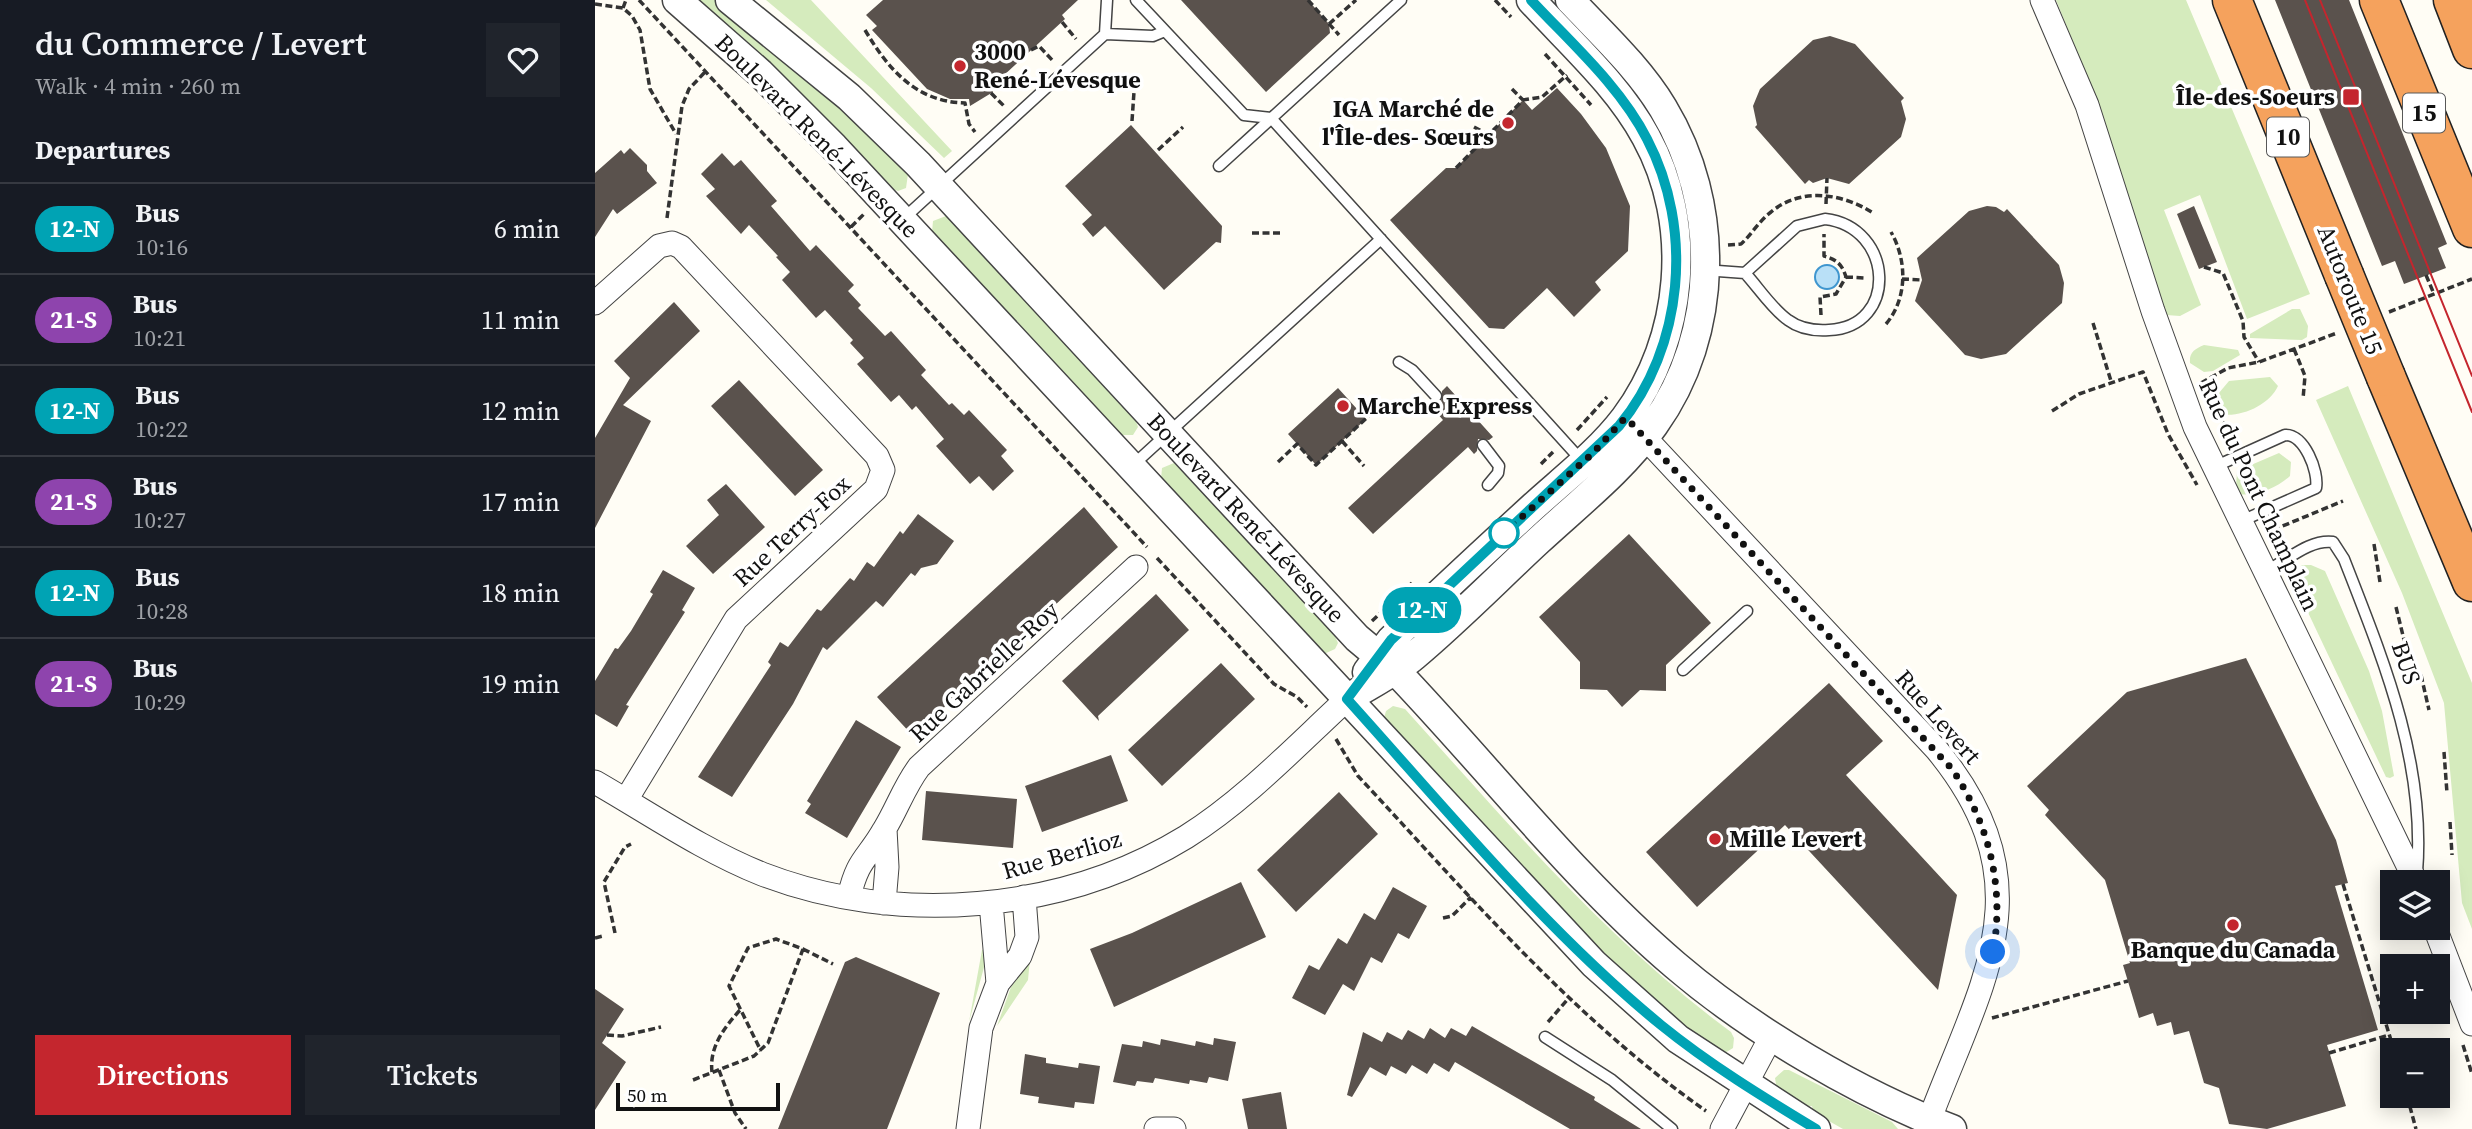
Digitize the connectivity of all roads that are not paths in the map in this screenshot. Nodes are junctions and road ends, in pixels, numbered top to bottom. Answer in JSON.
{"nodes":[{"id":1,"x":677,"y":0,"type":"edge"},
{"id":2,"x":730,"y":0,"type":"edge"},
{"id":3,"x":1107,"y":0,"type":"edge"},
{"id":4,"x":1136,"y":0,"type":"edge"},
{"id":5,"x":1401,"y":0,"type":"edge"},
{"id":6,"x":1570,"y":0,"type":"edge"},
{"id":7,"x":2042,"y":0,"type":"edge"},
{"id":8,"x":2232,"y":0,"type":"edge"},
{"id":9,"x":2379,"y":0,"type":"edge"},
{"id":10,"x":2453,"y":0,"type":"edge"},
{"id":11,"x":1521,"y":9,"type":"edge"},
{"id":12,"x":1165,"y":31,"type":"junction"},
{"id":13,"x":1105,"y":34,"type":"junction"},
{"id":14,"x":2472,"y":49,"type":"edge"},
{"id":15,"x":1272,"y":118,"type":"junction"},
{"id":16,"x":1219,"y":166,"type":"dead end"},
{"id":17,"x":939,"y":186,"type":"junction"},
{"id":18,"x":902,"y":220,"type":"junction"},
{"id":19,"x":2471,"y":227,"type":"edge"},
{"id":20,"x":1381,"y":239,"type":"junction"},
{"id":21,"x":1691,"y":269,"type":"junction"},
{"id":22,"x":1745,"y":273,"type":"junction"},
{"id":23,"x":595,"y":303,"type":"edge"},
{"id":24,"x":1399,"y":362,"type":"dead end"},
{"id":25,"x":1436,"y":396,"type":"dead end"},
{"id":26,"x":1635,"y":427,"type":"junction"},
{"id":27,"x":1168,"y":433,"type":"junction"},
{"id":28,"x":1483,"y":446,"type":"dead end"},
{"id":29,"x":1583,"y":462,"type":"junction"},
{"id":30,"x":1131,"y":467,"type":"junction"},
{"id":31,"x":2212,"y":468,"type":"junction"},
{"id":32,"x":1488,"y":485,"type":"dead end"},
{"id":33,"x":2238,"y":522,"type":"junction"},
{"id":34,"x":1136,"y":567,"type":"dead end"},
{"id":35,"x":2263,"y":573,"type":"junction"},
{"id":36,"x":2471,"y":581,"type":"edge"},
{"id":37,"x":1748,"y":611,"type":"dead end"},
{"id":38,"x":1386,"y":663,"type":"junction"},
{"id":39,"x":1683,"y":670,"type":"dead end"},
{"id":40,"x":1347,"y":699,"type":"junction"},
{"id":41,"x":595,"y":782,"type":"edge"},
{"id":42,"x":626,"y":800,"type":"junction"},
{"id":43,"x":885,"y":829,"type":"junction"},
{"id":44,"x":2410,"y":870,"type":"edge"},
{"id":45,"x":2416,"y":870,"type":"edge"},
{"id":46,"x":849,"y":897,"type":"junction"},
{"id":47,"x":1024,"y":897,"type":"junction"},
{"id":48,"x":884,"y":902,"type":"junction"},
{"id":49,"x":991,"y":903,"type":"junction"},
{"id":50,"x":2440,"y":940,"type":"edge"},
{"id":51,"x":998,"y":982,"type":"junction"},
{"id":52,"x":2472,"y":1024,"type":"edge"},
{"id":53,"x":1772,"y":1035,"type":"junction"},
{"id":54,"x":1545,"y":1037,"type":"dead end"},
{"id":55,"x":1744,"y":1084,"type":"junction"},
{"id":56,"x":1715,"y":1120,"type":"edge"},
{"id":57,"x":1936,"y":1126,"type":"edge"},
{"id":58,"x":968,"y":1129,"type":"edge"},
{"id":59,"x":1156,"y":1129,"type":"edge"},
{"id":60,"x":1174,"y":1129,"type":"edge"},
{"id":61,"x":1672,"y":1129,"type":"edge"},
{"id":62,"x":1816,"y":1129,"type":"edge"}],
"edges":[{"from":1,"to":18,"type":"street","name":"Boulevard René-Lévesque"},
{"from":2,"to":17,"type":"street","name":"Boulevard René-Lévesque"},
{"from":3,"to":13,"type":"lane"},
{"from":4,"to":12,"type":"lane"},
{"from":5,"to":15,"type":"lane"},
{"from":6,"to":21,"type":"street"},
{"from":7,"to":31,"type":"street","name":"Rue du Pont Champlain"},
{"from":8,"to":36,"type":"highway","name":"Autoroute 15","number":"10","bridge":true},
{"from":9,"to":19,"type":"highway","number":"15"},
{"from":10,"to":14,"type":"highway"},
{"from":11,"to":21,"type":"street"},
{"from":12,"to":13,"type":"lane"},
{"from":12,"to":15,"type":"lane"},
{"from":13,"to":17,"type":"lane"},
{"from":15,"to":16,"type":"lane"},
{"from":15,"to":20,"type":"lane"},
{"from":17,"to":18,"type":"lane"},
{"from":17,"to":27,"type":"street","name":"Boulevard René-Lévesque"},
{"from":18,"to":30,"type":"street","name":"Boulevard René-Lévesque"},
{"from":20,"to":27,"type":"lane"},
{"from":20,"to":29,"type":"lane"},
{"from":21,"to":22,"type":"lane"},
{"from":21,"to":26,"type":"street"},
{"from":22,"to":22,"type":"lane"},
{"from":23,"to":42,"type":"street","name":"Rue Terry-Fox"},
{"from":24,"to":25,"type":"lane"},
{"from":26,"to":29,"type":"street"},
{"from":26,"to":38,"type":"street"},
{"from":26,"to":57,"type":"street","name":"Rue Levert"},
{"from":27,"to":30,"type":"lane"},
{"from":27,"to":38,"type":"street","name":"Boulevard René-Lévesque"},
{"from":28,"to":32,"type":"lane"},
{"from":29,"to":38,"type":"street"},
{"from":30,"to":40,"type":"street","name":"Boulevard René-Lévesque"},
{"from":31,"to":33,"type":"street","name":"Rue du Pont Champlain"},
{"from":31,"to":33,"type":"lane"},
{"from":33,"to":35,"type":"street","name":"Rue du Pont Champlain"},
{"from":34,"to":43,"type":"street","name":"Rue Gabrielle-Roy"},
{"from":35,"to":44,"type":"street","name":"Rue du Pont Champlain"},
{"from":35,"to":45,"type":"lane","name":"BUS"},
{"from":37,"to":39,"type":"lane"},
{"from":38,"to":40,"type":"street"},
{"from":38,"to":53,"type":"street","name":"Boulevard René-Lévesque"},
{"from":40,"to":47,"type":"street","name":"Rue Berlioz"},
{"from":40,"to":55,"type":"street","name":"Boulevard René-Lévesque"},
{"from":41,"to":42,"type":"street","name":"Rue Berlioz"},
{"from":42,"to":46,"type":"street","name":"Rue Berlioz"},
{"from":43,"to":46,"type":"street","name":"Rue Gabrielle-Roy"},
{"from":43,"to":48,"type":"street","name":"Rue Gabrielle-Roy"},
{"from":46,"to":48,"type":"street","name":"Rue Berlioz"},
{"from":47,"to":49,"type":"street","name":"Rue Berlioz"},
{"from":47,"to":51,"type":"street"},
{"from":48,"to":49,"type":"street","name":"Rue Berlioz"},
{"from":49,"to":51,"type":"street"},
{"from":50,"to":52,"type":"street"},
{"from":51,"to":58,"type":"street"},
{"from":53,"to":55,"type":"street"},
{"from":53,"to":57,"type":"street","name":"Boulevard René-Lévesque"},
{"from":54,"to":61,"type":"lane"},
{"from":55,"to":56,"type":"street"},
{"from":55,"to":62,"type":"street","name":"Boulevard René-Lévesque"},
{"from":59,"to":60,"type":"street"}]}
